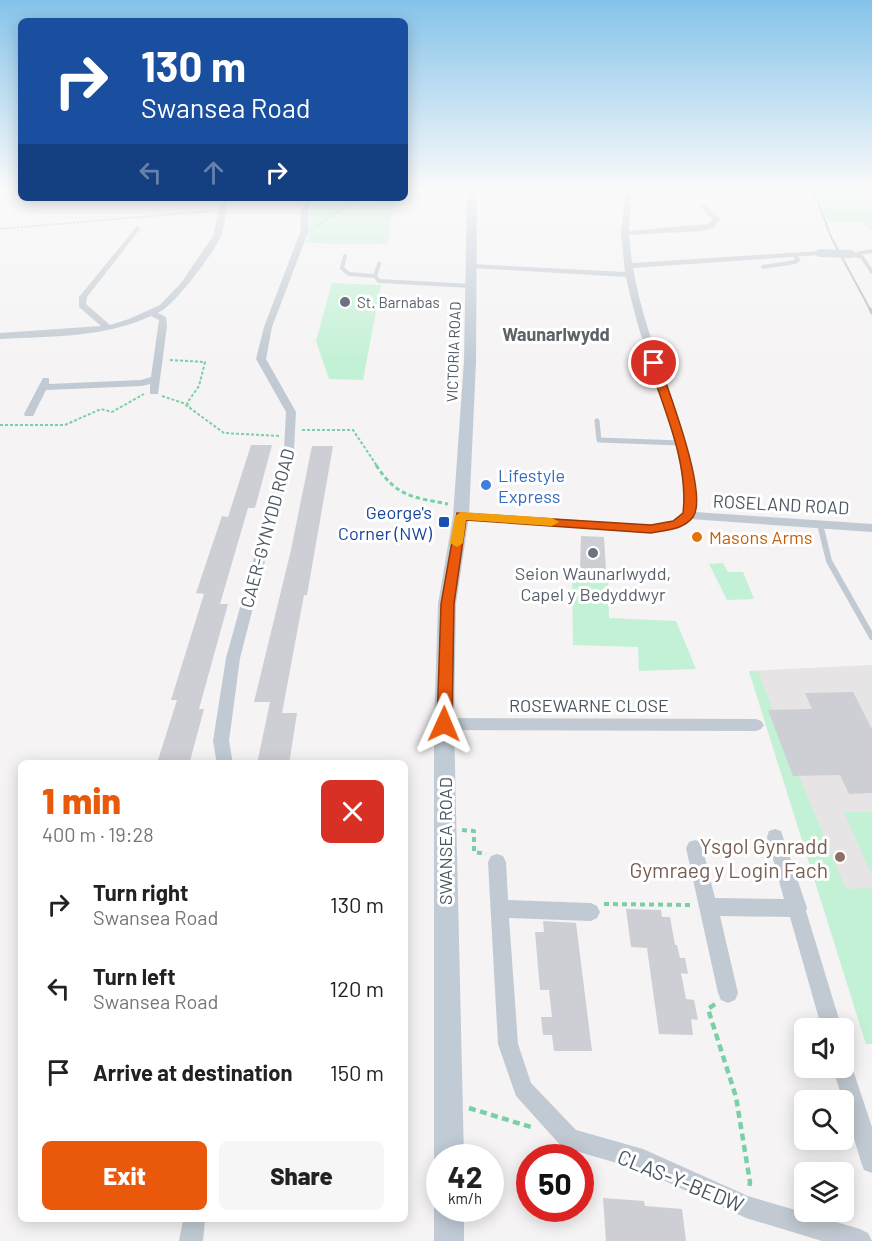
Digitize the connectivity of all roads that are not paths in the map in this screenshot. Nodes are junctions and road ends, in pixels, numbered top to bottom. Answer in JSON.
{"nodes":[{"id":1,"x":124,"y":247,"type":"edge"},
{"id":2,"x":210,"y":247,"type":"edge"},
{"id":3,"x":299,"y":247,"type":"edge"},
{"id":4,"x":472,"y":247,"type":"edge"},
{"id":5,"x":627,"y":247,"type":"edge"},
{"id":6,"x":872,"y":251,"type":"edge"},
{"id":7,"x":851,"y":254,"type":"junction"},
{"id":8,"x":794,"y":255,"type":"junction"},
{"id":9,"x":345,"y":256,"type":"dead end"},
{"id":10,"x":379,"y":264,"type":"dead end"},
{"id":11,"x":472,"y":266,"type":"junction"},
{"id":12,"x":763,"y":267,"type":"dead end"},
{"id":13,"x":630,"y":270,"type":"junction"},
{"id":14,"x":872,"y":272,"type":"edge"},
{"id":15,"x":375,"y":276,"type":"junction"},
{"id":16,"x":472,"y":286,"type":"junction"},
{"id":17,"x":152,"y":313,"type":"junction"},
{"id":18,"x":108,"y":328,"type":"junction"},
{"id":19,"x":0,"y":336,"type":"edge"},
{"id":20,"x":156,"y":379,"type":"junction"},
{"id":21,"x":153,"y":392,"type":"dead end"},
{"id":22,"x":29,"y":414,"type":"dead end"},
{"id":23,"x":597,"y":421,"type":"dead end"},
{"id":24,"x":680,"y":443,"type":"junction"},
{"id":25,"x":461,"y":511,"type":"junction"},
{"id":26,"x":689,"y":514,"type":"junction"},
{"id":27,"x":820,"y":524,"type":"junction"},
{"id":28,"x":872,"y":528,"type":"edge"},
{"id":29,"x":872,"y":637,"type":"edge"},
{"id":30,"x":444,"y":724,"type":"junction"},
{"id":31,"x":756,"y":725,"type":"dead end"},
{"id":32,"x":224,"y":760,"type":"edge"},
{"id":33,"x":775,"y":837,"type":"dead end"},
{"id":34,"x":695,"y":848,"type":"dead end"},
{"id":35,"x":497,"y":862,"type":"road end"},
{"id":36,"x":707,"y":907,"type":"junction"},
{"id":37,"x":798,"y":908,"type":"junction"},
{"id":38,"x":500,"y":909,"type":"junction"},
{"id":39,"x":591,"y":912,"type":"road end"},
{"id":40,"x":728,"y":993,"type":"road end"},
{"id":41,"x":829,"y":1018,"type":"edge"},
{"id":42,"x":846,"y":1078,"type":"edge"},
{"id":43,"x":448,"y":1144,"type":"edge"},
{"id":44,"x":872,"y":1162,"type":"edge"},
{"id":45,"x":194,"y":1222,"type":"edge"},
{"id":46,"x":449,"y":1222,"type":"edge"},
{"id":47,"x":191,"y":1241,"type":"edge"},
{"id":48,"x":449,"y":1241,"type":"edge"},
{"id":49,"x":860,"y":1241,"type":"edge"}],
"edges":[{"from":1,"to":18,"type":"street"},
{"from":2,"to":17,"type":"street"},
{"from":3,"to":32,"type":"street","name":"CAER-GYNYDD ROAD"},
{"from":4,"to":11,"type":"main road","name":"VICTORIA ROAD"},
{"from":5,"to":13,"type":"street"},
{"from":6,"to":7,"type":"street"},
{"from":7,"to":8,"type":"street","bridge":true},
{"from":7,"to":14,"type":"lane"},
{"from":8,"to":12,"type":"lane"},
{"from":8,"to":13,"type":"street"},
{"from":9,"to":15,"type":"lane"},
{"from":10,"to":15,"type":"lane"},
{"from":11,"to":13,"type":"street"},
{"from":11,"to":16,"type":"main road","name":"VICTORIA ROAD"},
{"from":13,"to":24,"type":"street"},
{"from":15,"to":16,"type":"lane"},
{"from":16,"to":25,"type":"main road","name":"VICTORIA ROAD"},
{"from":17,"to":18,"type":"street"},
{"from":17,"to":20,"type":"street"},
{"from":18,"to":19,"type":"street"},
{"from":20,"to":21,"type":"street"},
{"from":20,"to":22,"type":"street"},
{"from":23,"to":24,"type":"lane"},
{"from":24,"to":26,"type":"street"},
{"from":25,"to":26,"type":"street"},
{"from":25,"to":30,"type":"main road","name":"SWANSEA ROAD"},
{"from":26,"to":27,"type":"street","name":"ROSELAND ROAD"},
{"from":27,"to":28,"type":"street","name":"ROSELAND ROAD"},
{"from":27,"to":29,"type":"lane"},
{"from":30,"to":31,"type":"street","name":"ROSEWARNE CLOSE"},
{"from":30,"to":43,"type":"main road","name":"SWANSEA ROAD"},
{"from":33,"to":37,"type":"street"},
{"from":34,"to":36,"type":"street"},
{"from":35,"to":38,"type":"street","name":"CLAS-Y-BEDW"},
{"from":36,"to":37,"type":"street"},
{"from":36,"to":40,"type":"street"},
{"from":37,"to":41,"type":"street"},
{"from":38,"to":39,"type":"street"},
{"from":38,"to":49,"type":"street","name":"CLAS-Y-BEDW"},
{"from":42,"to":44,"type":"street"},
{"from":45,"to":47,"type":"street"},
{"from":46,"to":48,"type":"main road"}]}
